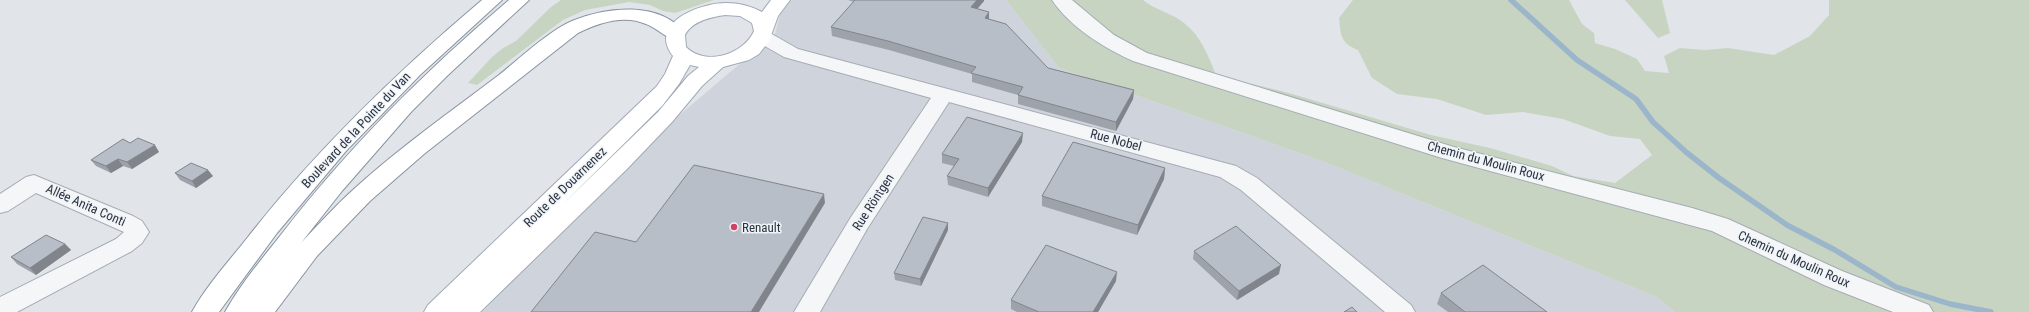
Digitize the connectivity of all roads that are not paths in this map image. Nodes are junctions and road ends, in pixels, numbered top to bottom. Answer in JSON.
{"nodes":[{"id":1,"x":493,"y":0,"type":"edge"},
{"id":2,"x":520,"y":0,"type":"edge"},
{"id":3,"x":763,"y":0,"type":"edge"},
{"id":4,"x":781,"y":0,"type":"edge"},
{"id":5,"x":1061,"y":0,"type":"edge"},
{"id":6,"x":738,"y":9,"type":"junction"},
{"id":7,"x":763,"y":31,"type":"junction"},
{"id":8,"x":675,"y":34,"type":"junction"},
{"id":9,"x":787,"y":52,"type":"junction"},
{"id":10,"x":683,"y":55,"type":"junction"},
{"id":11,"x":743,"y":55,"type":"junction"},
{"id":12,"x":718,"y":62,"type":"junction"},
{"id":13,"x":944,"y":94,"type":"junction"},
{"id":14,"x":0,"y":205,"type":"edge"},
{"id":15,"x":0,"y":309,"type":"edge"},
{"id":16,"x":205,"y":312,"type":"edge"},
{"id":17,"x":238,"y":312,"type":"edge"},
{"id":18,"x":261,"y":312,"type":"edge"},
{"id":19,"x":437,"y":312,"type":"edge"},
{"id":20,"x":464,"y":312,"type":"edge"},
{"id":21,"x":807,"y":312,"type":"edge"},
{"id":22,"x":1402,"y":312,"type":"edge"},
{"id":23,"x":1920,"y":312,"type":"edge"}],
"edges":[{"from":1,"to":16,"type":"main road","name":"Boulevard de la Pointe du Van"},
{"from":2,"to":17,"type":"main road","name":"Boulevard de la Pointe du Van"},
{"from":3,"to":6,"type":"main road"},
{"from":4,"to":7,"type":"main road"},
{"from":5,"to":23,"type":"street","name":"Chemin du Moulin Roux"},
{"from":6,"to":7,"type":"main road"},
{"from":6,"to":8,"type":"main road"},
{"from":7,"to":9,"type":"street","name":"Rue Nobel"},
{"from":7,"to":11,"type":"main road"},
{"from":8,"to":10,"type":"main road"},
{"from":8,"to":18,"type":"main road"},
{"from":9,"to":11,"type":"street","name":"Rue Nobel"},
{"from":9,"to":13,"type":"street","name":"Rue Nobel"},
{"from":10,"to":12,"type":"main road"},
{"from":10,"to":19,"type":"main road","name":"Route de Douarnenez"},
{"from":11,"to":12,"type":"main road"},
{"from":12,"to":20,"type":"main road","name":"Route de Douarnenez"},
{"from":13,"to":21,"type":"street","name":"Rue Röntgen"},
{"from":13,"to":22,"type":"street","name":"Rue Nobel"},
{"from":14,"to":15,"type":"street","name":"Allée Anita Conti"}]}
